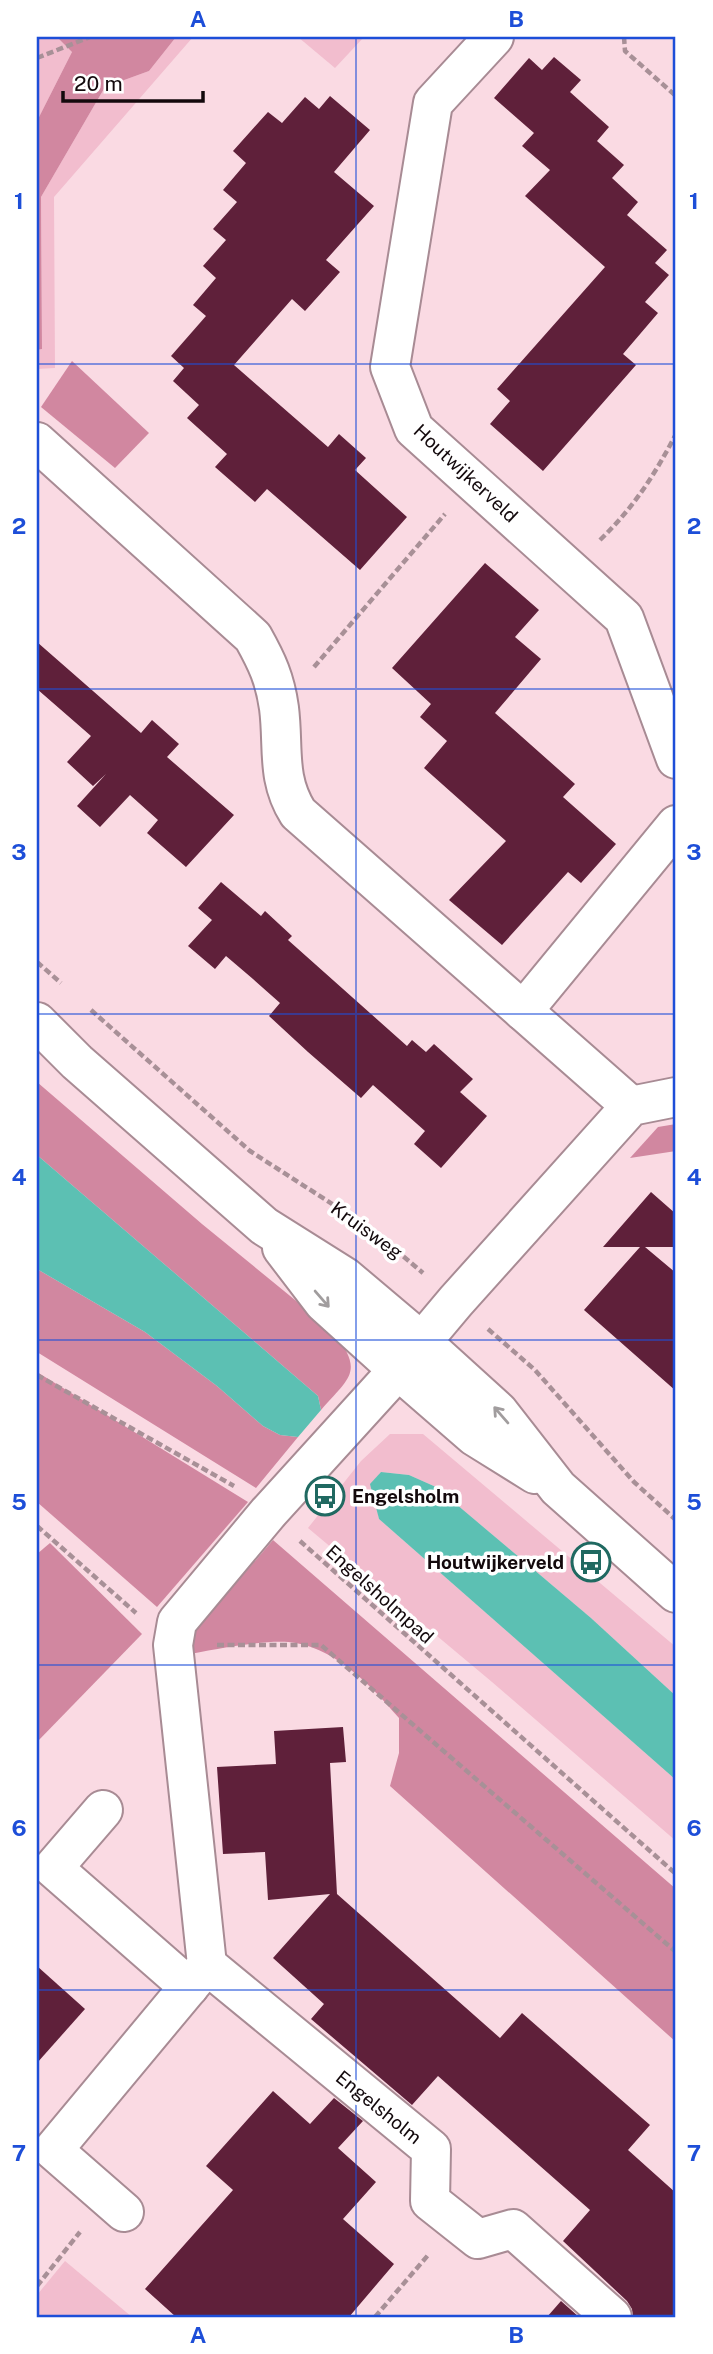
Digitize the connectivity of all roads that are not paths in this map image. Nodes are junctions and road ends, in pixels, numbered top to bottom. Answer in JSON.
{"nodes":[{"id":1,"x":494,"y":37,"type":"edge"},
{"id":2,"x":37,"y":442,"type":"edge"},
{"id":3,"x":676,"y":759,"type":"edge"},
{"id":4,"x":676,"y":825,"type":"edge"},
{"id":5,"x":523,"y":1011,"type":"junction"},
{"id":6,"x":37,"y":1022,"type":"edge"},
{"id":7,"x":37,"y":1038,"type":"edge"},
{"id":8,"x":77,"y":1062,"type":"junction"},
{"id":9,"x":676,"y":1097,"type":"edge"},
{"id":10,"x":631,"y":1106,"type":"junction"},
{"id":11,"x":410,"y":1356,"type":"junction"},
{"id":12,"x":676,"y":1593,"type":"edge"},
{"id":13,"x":103,"y":1810,"type":"dead end"},
{"id":14,"x":198,"y":1976,"type":"junction"},
{"id":15,"x":116,"y":2205,"type":"road end"},
{"id":16,"x":612,"y":2317,"type":"edge"}],
"edges":[{"from":1,"to":3,"type":"street","name":"Houtwijkerveld"},
{"from":2,"to":5,"type":"street"},
{"from":4,"to":5,"type":"street"},
{"from":5,"to":10,"type":"street"},
{"from":6,"to":8,"type":"street"},
{"from":7,"to":8,"type":"street"},
{"from":8,"to":11,"type":"street"},
{"from":9,"to":10,"type":"street"},
{"from":10,"to":11,"type":"street"},
{"from":11,"to":12,"type":"street"},
{"from":11,"to":14,"type":"street"},
{"from":13,"to":14,"type":"street","name":"Engelsholm"},
{"from":14,"to":15,"type":"street"},
{"from":14,"to":16,"type":"street","name":"Engelsholm"}]}
